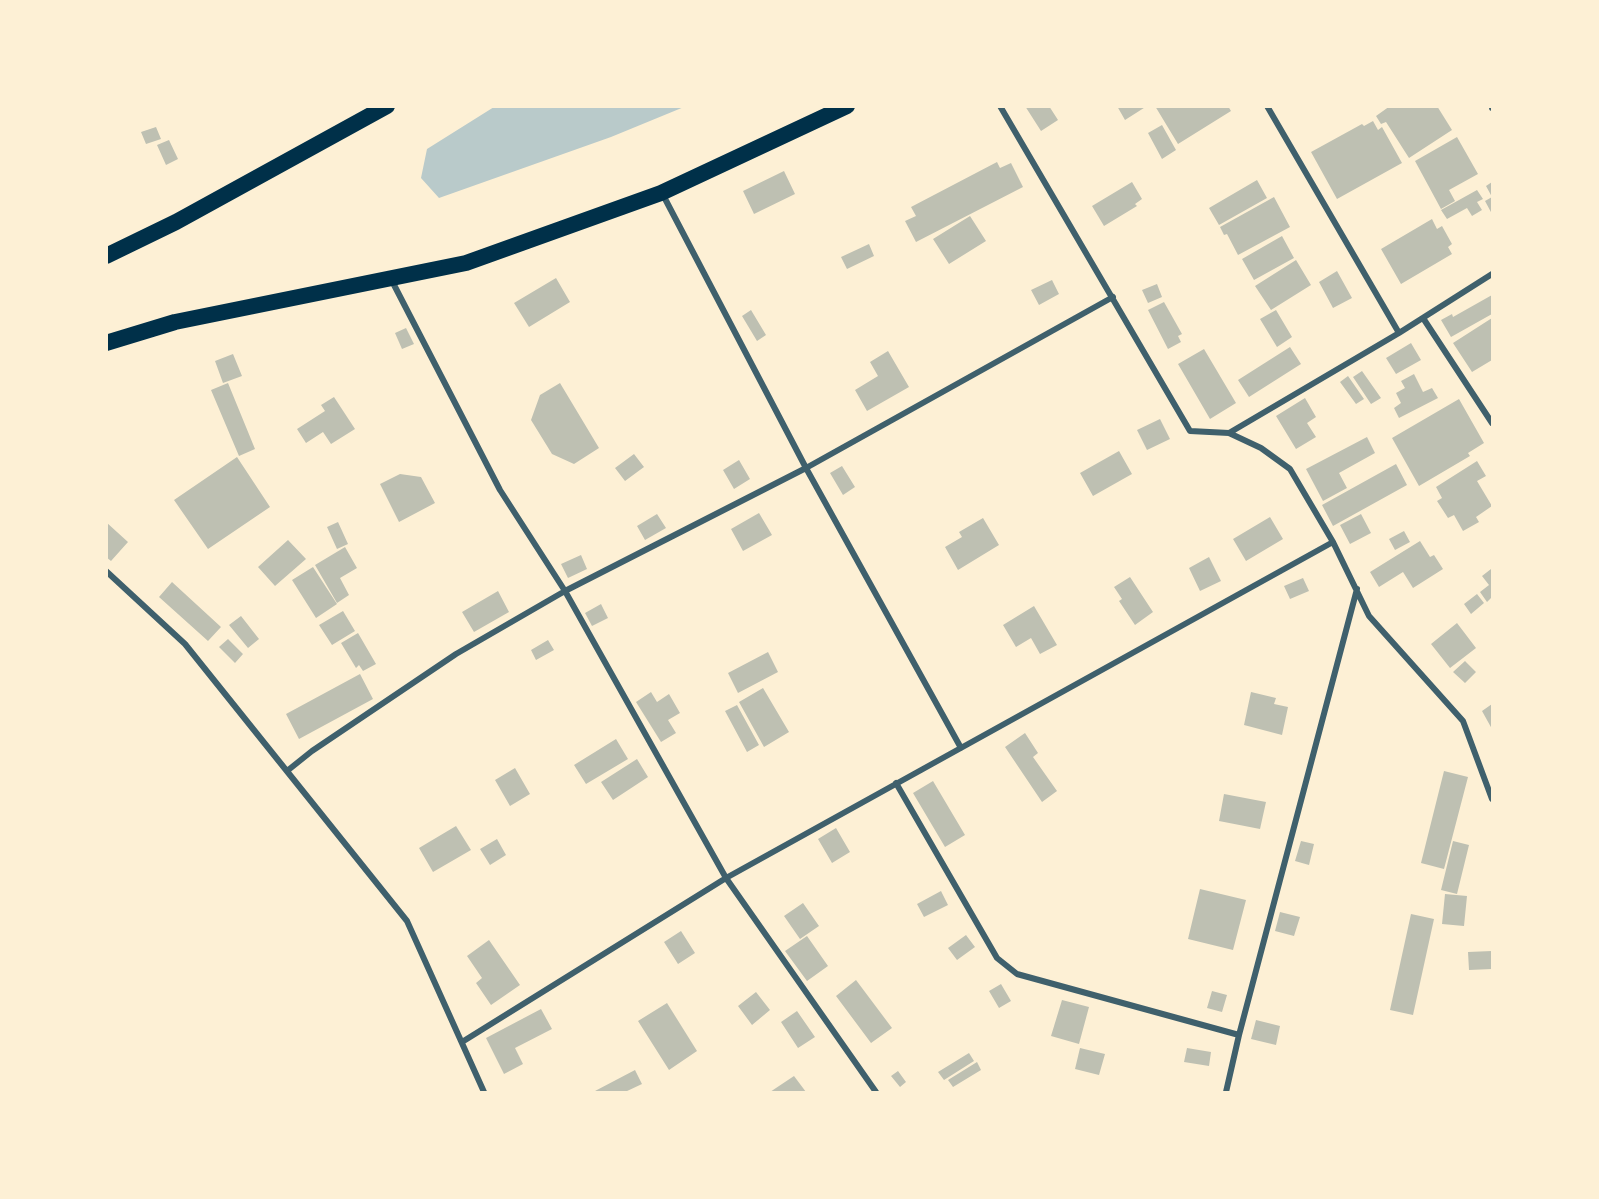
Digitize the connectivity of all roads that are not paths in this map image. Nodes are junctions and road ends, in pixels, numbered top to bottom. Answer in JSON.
{"nodes":[{"id":1,"x":387,"y":106,"type":"edge"},
{"id":2,"x":847,"y":106,"type":"edge"},
{"id":3,"x":1000,"y":106,"type":"edge"},
{"id":4,"x":1267,"y":106,"type":"edge"},
{"id":5,"x":662,"y":193,"type":"junction"},
{"id":6,"x":106,"y":256,"type":"edge"},
{"id":7,"x":1492,"y":274,"type":"edge"},
{"id":8,"x":391,"y":278,"type":"junction"},
{"id":9,"x":1113,"y":297,"type":"junction"},
{"id":10,"x":1423,"y":318,"type":"junction"},
{"id":11,"x":1399,"y":333,"type":"junction"},
{"id":12,"x":106,"y":343,"type":"edge"},
{"id":13,"x":1492,"y":423,"type":"edge"},
{"id":14,"x":1229,"y":433,"type":"junction"},
{"id":15,"x":806,"y":468,"type":"junction"},
{"id":16,"x":1333,"y":542,"type":"junction"},
{"id":17,"x":106,"y":572,"type":"edge"},
{"id":18,"x":1357,"y":589,"type":"junction"},
{"id":19,"x":566,"y":591,"type":"junction"},
{"id":20,"x":961,"y":747,"type":"junction"},
{"id":21,"x":287,"y":771,"type":"junction"},
{"id":22,"x":896,"y":783,"type":"junction"},
{"id":23,"x":1492,"y":799,"type":"edge"},
{"id":24,"x":726,"y":878,"type":"junction"},
{"id":25,"x":1239,"y":1035,"type":"junction"},
{"id":26,"x":462,"y":1041,"type":"junction"},
{"id":27,"x":484,"y":1092,"type":"edge"},
{"id":28,"x":876,"y":1092,"type":"edge"},
{"id":29,"x":1226,"y":1092,"type":"edge"}],
"edges":[{"from":1,"to":6,"type":"highway"},
{"from":2,"to":5,"type":"highway"},
{"from":3,"to":9,"type":"street"},
{"from":4,"to":11,"type":"street"},
{"from":5,"to":8,"type":"highway"},
{"from":5,"to":15,"type":"street"},
{"from":7,"to":10,"type":"street"},
{"from":8,"to":12,"type":"highway"},
{"from":8,"to":19,"type":"street"},
{"from":9,"to":14,"type":"street"},
{"from":9,"to":15,"type":"street"},
{"from":10,"to":11,"type":"street"},
{"from":10,"to":13,"type":"street"},
{"from":11,"to":14,"type":"street"},
{"from":14,"to":16,"type":"street"},
{"from":15,"to":19,"type":"street"},
{"from":15,"to":20,"type":"street"},
{"from":16,"to":18,"type":"street"},
{"from":16,"to":20,"type":"street"},
{"from":17,"to":21,"type":"street"},
{"from":18,"to":23,"type":"street"},
{"from":18,"to":25,"type":"street"},
{"from":19,"to":21,"type":"street"},
{"from":19,"to":24,"type":"street"},
{"from":20,"to":22,"type":"street"},
{"from":21,"to":26,"type":"street"},
{"from":22,"to":24,"type":"street"},
{"from":22,"to":25,"type":"street"},
{"from":24,"to":26,"type":"street"},
{"from":24,"to":28,"type":"street"},
{"from":25,"to":29,"type":"street"},
{"from":26,"to":27,"type":"street"}]}
